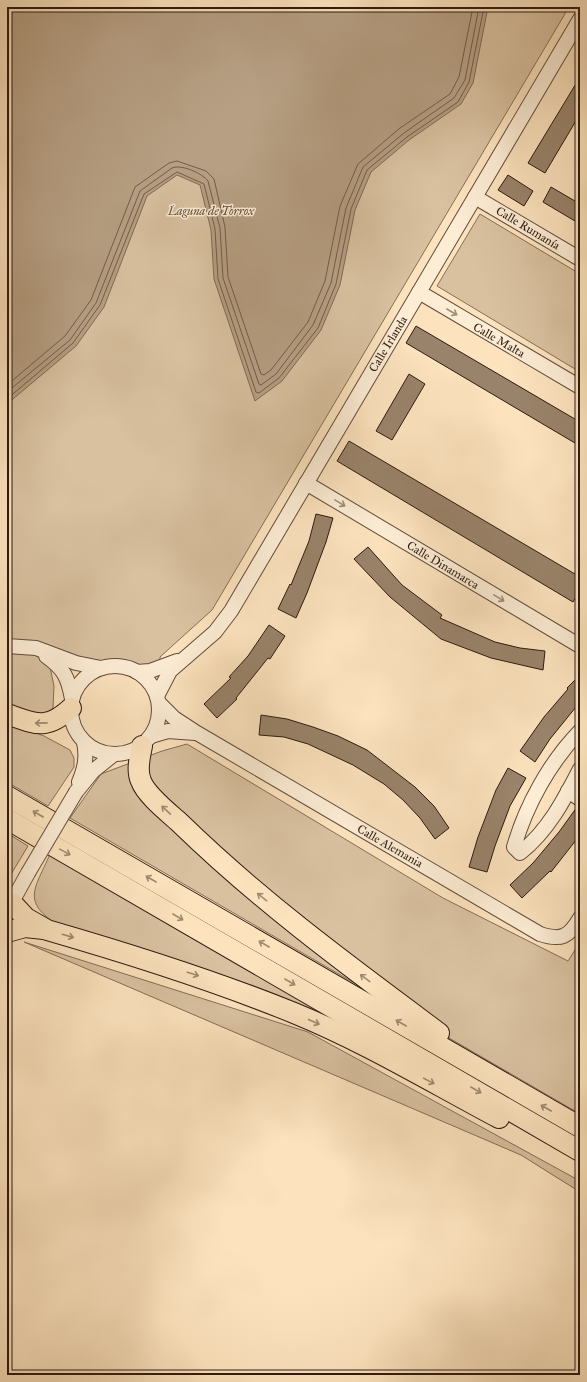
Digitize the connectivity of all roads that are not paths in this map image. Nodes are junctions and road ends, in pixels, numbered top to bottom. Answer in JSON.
{"nodes":[{"id":1,"x":580,"y":19,"type":"edge"},
{"id":2,"x":475,"y":197,"type":"junction"},
{"id":3,"x":580,"y":259,"type":"edge"},
{"id":4,"x":419,"y":292,"type":"junction"},
{"id":5,"x":580,"y":387,"type":"edge"},
{"id":6,"x":306,"y":483,"type":"junction"},
{"id":7,"x":7,"y":646,"type":"edge"},
{"id":8,"x":580,"y":646,"type":"edge"},
{"id":9,"x":36,"y":648,"type":"junction"},
{"id":10,"x":182,"y":658,"type":"junction"},
{"id":11,"x":101,"y":668,"type":"junction"},
{"id":12,"x":137,"y":672,"type":"junction"},
{"id":13,"x":158,"y":699,"type":"junction"},
{"id":14,"x":72,"y":703,"type":"junction"},
{"id":15,"x":7,"y":714,"type":"edge"},
{"id":16,"x":580,"y":731,"type":"edge"},
{"id":17,"x":197,"y":733,"type":"junction"},
{"id":18,"x":146,"y":741,"type":"junction"},
{"id":19,"x":84,"y":742,"type":"junction"},
{"id":20,"x":113,"y":755,"type":"junction"},
{"id":21,"x":580,"y":769,"type":"edge"},
{"id":22,"x":568,"y":791,"type":"junction"},
{"id":23,"x":76,"y":792,"type":"junction"},
{"id":24,"x":7,"y":796,"type":"edge"},
{"id":25,"x":580,"y":799,"type":"edge"},
{"id":26,"x":7,"y":819,"type":"edge"},
{"id":27,"x":9,"y":905,"type":"edge"},
{"id":28,"x":580,"y":918,"type":"edge"},
{"id":29,"x":47,"y":930,"type":"junction"},
{"id":30,"x":7,"y":932,"type":"edge"},
{"id":31,"x":471,"y":1064,"type":"junction"},
{"id":32,"x":580,"y":1128,"type":"edge"},
{"id":33,"x":580,"y":1151,"type":"edge"},
{"id":34,"x":580,"y":1162,"type":"edge"}],
"edges":[{"from":1,"to":2,"type":"street","name":"Calle Irlanda"},
{"from":2,"to":3,"type":"street","name":"Calle Rumanía"},
{"from":2,"to":4,"type":"street","name":"Calle Irlanda"},
{"from":4,"to":5,"type":"street","name":"Calle Malta","one_way":true},
{"from":4,"to":6,"type":"street","name":"Calle Irlanda"},
{"from":6,"to":8,"type":"street","name":"Calle Dinamarca","one_way":true},
{"from":6,"to":10,"type":"street","name":"Calle Irlanda"},
{"from":7,"to":9,"type":"street"},
{"from":9,"to":11,"type":"street"},
{"from":9,"to":14,"type":"street"},
{"from":10,"to":12,"type":"street","name":"Calle Irlanda"},
{"from":10,"to":13,"type":"street","name":"Calle Irlanda"},
{"from":11,"to":12,"type":"street"},
{"from":11,"to":14,"type":"street"},
{"from":12,"to":13,"type":"street"},
{"from":13,"to":17,"type":"street","name":"Calle Alemania"},
{"from":13,"to":18,"type":"street"},
{"from":14,"to":15,"type":"highway","one_way":true},
{"from":14,"to":19,"type":"street"},
{"from":16,"to":22,"type":"street"},
{"from":17,"to":18,"type":"street","name":"Calle Alemania"},
{"from":17,"to":28,"type":"street","name":"Calle Alemania"},
{"from":18,"to":20,"type":"street"},
{"from":31,"to":18,"type":"highway","one_way":true},
{"from":19,"to":20,"type":"street"},
{"from":19,"to":23,"type":"street"},
{"from":20,"to":23,"type":"street"},
{"from":21,"to":22,"type":"street"},
{"from":22,"to":25,"type":"street"},
{"from":23,"to":27,"type":"street","bridge":true},
{"from":31,"to":24,"type":"highway","one_way":true},
{"from":26,"to":33,"type":"highway","one_way":true},
{"from":27,"to":29,"type":"highway"},
{"from":29,"to":30,"type":"highway"},
{"from":29,"to":34,"type":"highway","one_way":true},
{"from":32,"to":31,"type":"highway","one_way":true}]}
